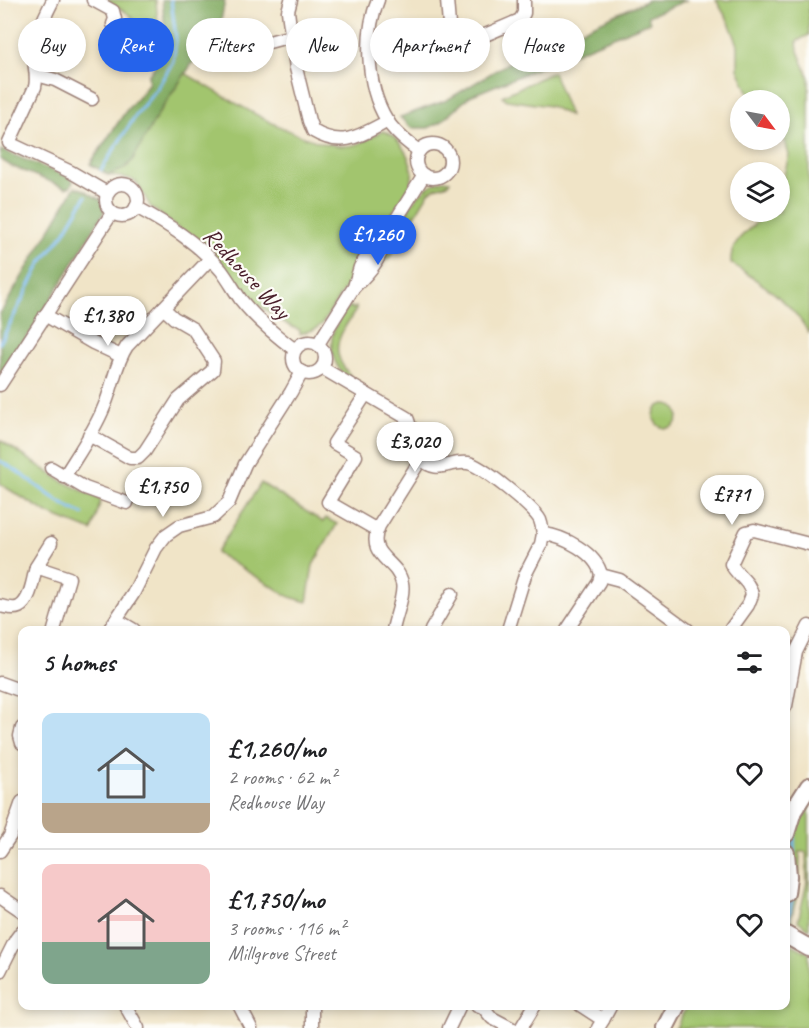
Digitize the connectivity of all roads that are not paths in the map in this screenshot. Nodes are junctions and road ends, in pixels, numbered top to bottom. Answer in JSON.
{"nodes":[{"id":1,"x":53,"y":0,"type":"edge"},
{"id":2,"x":93,"y":0,"type":"edge"},
{"id":3,"x":291,"y":0,"type":"edge"},
{"id":4,"x":378,"y":0,"type":"edge"},
{"id":5,"x":447,"y":0,"type":"edge"},
{"id":6,"x":524,"y":0,"type":"edge"},
{"id":7,"x":114,"y":18,"type":"edge"},
{"id":8,"x":289,"y":18,"type":"edge"},
{"id":9,"x":298,"y":72,"type":"edge"},
{"id":10,"x":37,"y":75,"type":"junction"},
{"id":11,"x":92,"y":99,"type":"dead end"},
{"id":12,"x":388,"y":121,"type":"junction"},
{"id":13,"x":4,"y":141,"type":"edge"},
{"id":14,"x":419,"y":151,"type":"junction"},
{"id":15,"x":424,"y":175,"type":"junction"},
{"id":16,"x":107,"y":193,"type":"junction"},
{"id":17,"x":136,"y":207,"type":"junction"},
{"id":18,"x":112,"y":213,"type":"junction"},
{"id":19,"x":210,"y":259,"type":"junction"},
{"id":20,"x":163,"y":308,"type":"junction"},
{"id":21,"x":45,"y":315,"type":"junction"},
{"id":22,"x":318,"y":344,"type":"junction"},
{"id":23,"x":295,"y":350,"type":"junction"},
{"id":24,"x":121,"y":356,"type":"junction"},
{"id":25,"x":322,"y":368,"type":"junction"},
{"id":26,"x":302,"y":372,"type":"junction"},
{"id":27,"x":0,"y":385,"type":"edge"},
{"id":28,"x":366,"y":394,"type":"junction"},
{"id":29,"x":89,"y":435,"type":"junction"},
{"id":30,"x":421,"y":459,"type":"junction"},
{"id":31,"x":51,"y":468,"type":"dead end"},
{"id":32,"x":64,"y":477,"type":"junction"},
{"id":33,"x":127,"y":503,"type":"dead end"},
{"id":34,"x":377,"y":530,"type":"junction"},
{"id":35,"x":543,"y":534,"type":"junction"},
{"id":36,"x":51,"y":543,"type":"dead end"},
{"id":37,"x":809,"y":544,"type":"edge"},
{"id":38,"x":36,"y":567,"type":"junction"},
{"id":39,"x":601,"y":575,"type":"junction"},
{"id":40,"x":452,"y":594,"type":"dead end"},
{"id":41,"x":0,"y":606,"type":"edge"},
{"id":42,"x":113,"y":625,"type":"edge"},
{"id":43,"x":55,"y":626,"type":"edge"},
{"id":44,"x":394,"y":626,"type":"edge"},
{"id":45,"x":433,"y":626,"type":"edge"},
{"id":46,"x":509,"y":626,"type":"edge"},
{"id":47,"x":570,"y":626,"type":"edge"},
{"id":48,"x":683,"y":626,"type":"edge"},
{"id":49,"x":733,"y":626,"type":"edge"},
{"id":50,"x":809,"y":626,"type":"edge"},
{"id":51,"x":0,"y":683,"type":"edge"},
{"id":52,"x":790,"y":684,"type":"edge"},
{"id":53,"x":18,"y":690,"type":"edge"},
{"id":54,"x":809,"y":786,"type":"edge"},
{"id":55,"x":18,"y":813,"type":"edge"},
{"id":56,"x":790,"y":821,"type":"edge"},
{"id":57,"x":0,"y":851,"type":"edge"},
{"id":58,"x":0,"y":896,"type":"edge"},
{"id":59,"x":18,"y":908,"type":"edge"},
{"id":60,"x":18,"y":936,"type":"edge"},
{"id":61,"x":790,"y":937,"type":"edge"},
{"id":62,"x":809,"y":948,"type":"edge"},
{"id":63,"x":0,"y":971,"type":"edge"},
{"id":64,"x":128,"y":1010,"type":"edge"},
{"id":65,"x":242,"y":1010,"type":"edge"},
{"id":66,"x":312,"y":1010,"type":"edge"},
{"id":67,"x":458,"y":1010,"type":"edge"},
{"id":68,"x":485,"y":1010,"type":"edge"},
{"id":69,"x":532,"y":1010,"type":"edge"},
{"id":70,"x":586,"y":1010,"type":"edge"},
{"id":71,"x":608,"y":1010,"type":"edge"},
{"id":72,"x":674,"y":1010,"type":"edge"},
{"id":73,"x":601,"y":1024,"type":"edge"},
{"id":74,"x":138,"y":1028,"type":"edge"},
{"id":75,"x":251,"y":1028,"type":"edge"},
{"id":76,"x":312,"y":1028,"type":"edge"},
{"id":77,"x":449,"y":1028,"type":"edge"},
{"id":78,"x":511,"y":1028,"type":"edge"},
{"id":79,"x":522,"y":1028,"type":"edge"},
{"id":80,"x":665,"y":1028,"type":"edge"}],
"edges":[{"from":1,"to":10,"type":"street"},
{"from":2,"to":7,"type":"street"},
{"from":3,"to":8,"type":"street"},
{"from":4,"to":12,"type":"street"},
{"from":5,"to":6,"type":"street"},
{"from":9,"to":12,"type":"street"},
{"from":10,"to":11,"type":"street"},
{"from":10,"to":13,"type":"street"},
{"from":12,"to":14,"type":"street"},
{"from":13,"to":16,"type":"street"},
{"from":14,"to":15,"type":"street"},
{"from":14,"to":15,"type":"street"},
{"from":15,"to":22,"type":"street"},
{"from":16,"to":17,"type":"street"},
{"from":16,"to":18,"type":"street"},
{"from":17,"to":18,"type":"street"},
{"from":17,"to":19,"type":"street","name":"Redhouse Way"},
{"from":18,"to":21,"type":"street"},
{"from":19,"to":20,"type":"street"},
{"from":19,"to":23,"type":"street","name":"Redhouse Way"},
{"from":20,"to":24,"type":"street"},
{"from":20,"to":29,"type":"street"},
{"from":21,"to":24,"type":"street"},
{"from":21,"to":27,"type":"street"},
{"from":22,"to":23,"type":"street","name":"Redhouse Way"},
{"from":22,"to":25,"type":"street"},
{"from":23,"to":26,"type":"street","name":"Redhouse Way"},
{"from":24,"to":29,"type":"street"},
{"from":25,"to":26,"type":"street"},
{"from":25,"to":28,"type":"street"},
{"from":26,"to":42,"type":"street"},
{"from":28,"to":30,"type":"street"},
{"from":28,"to":34,"type":"street"},
{"from":29,"to":32,"type":"street"},
{"from":30,"to":34,"type":"street"},
{"from":30,"to":35,"type":"street"},
{"from":31,"to":32,"type":"street"},
{"from":32,"to":33,"type":"street"},
{"from":34,"to":44,"type":"street"},
{"from":35,"to":39,"type":"street"},
{"from":35,"to":46,"type":"street"},
{"from":36,"to":38,"type":"street"},
{"from":37,"to":49,"type":"street"},
{"from":38,"to":41,"type":"street"},
{"from":38,"to":43,"type":"street"},
{"from":39,"to":47,"type":"street"},
{"from":39,"to":48,"type":"street"},
{"from":40,"to":45,"type":"street"},
{"from":50,"to":52,"type":"street"},
{"from":51,"to":53,"type":"street"},
{"from":54,"to":56,"type":"street"},
{"from":55,"to":57,"type":"street"},
{"from":58,"to":59,"type":"street"},
{"from":60,"to":63,"type":"street"},
{"from":61,"to":62,"type":"street"},
{"from":64,"to":74,"type":"street"},
{"from":65,"to":75,"type":"street"},
{"from":66,"to":76,"type":"street"},
{"from":67,"to":77,"type":"street"},
{"from":68,"to":78,"type":"street"},
{"from":69,"to":79,"type":"street"},
{"from":70,"to":73,"type":"street"},
{"from":71,"to":73,"type":"street"},
{"from":72,"to":80,"type":"street"}]}
